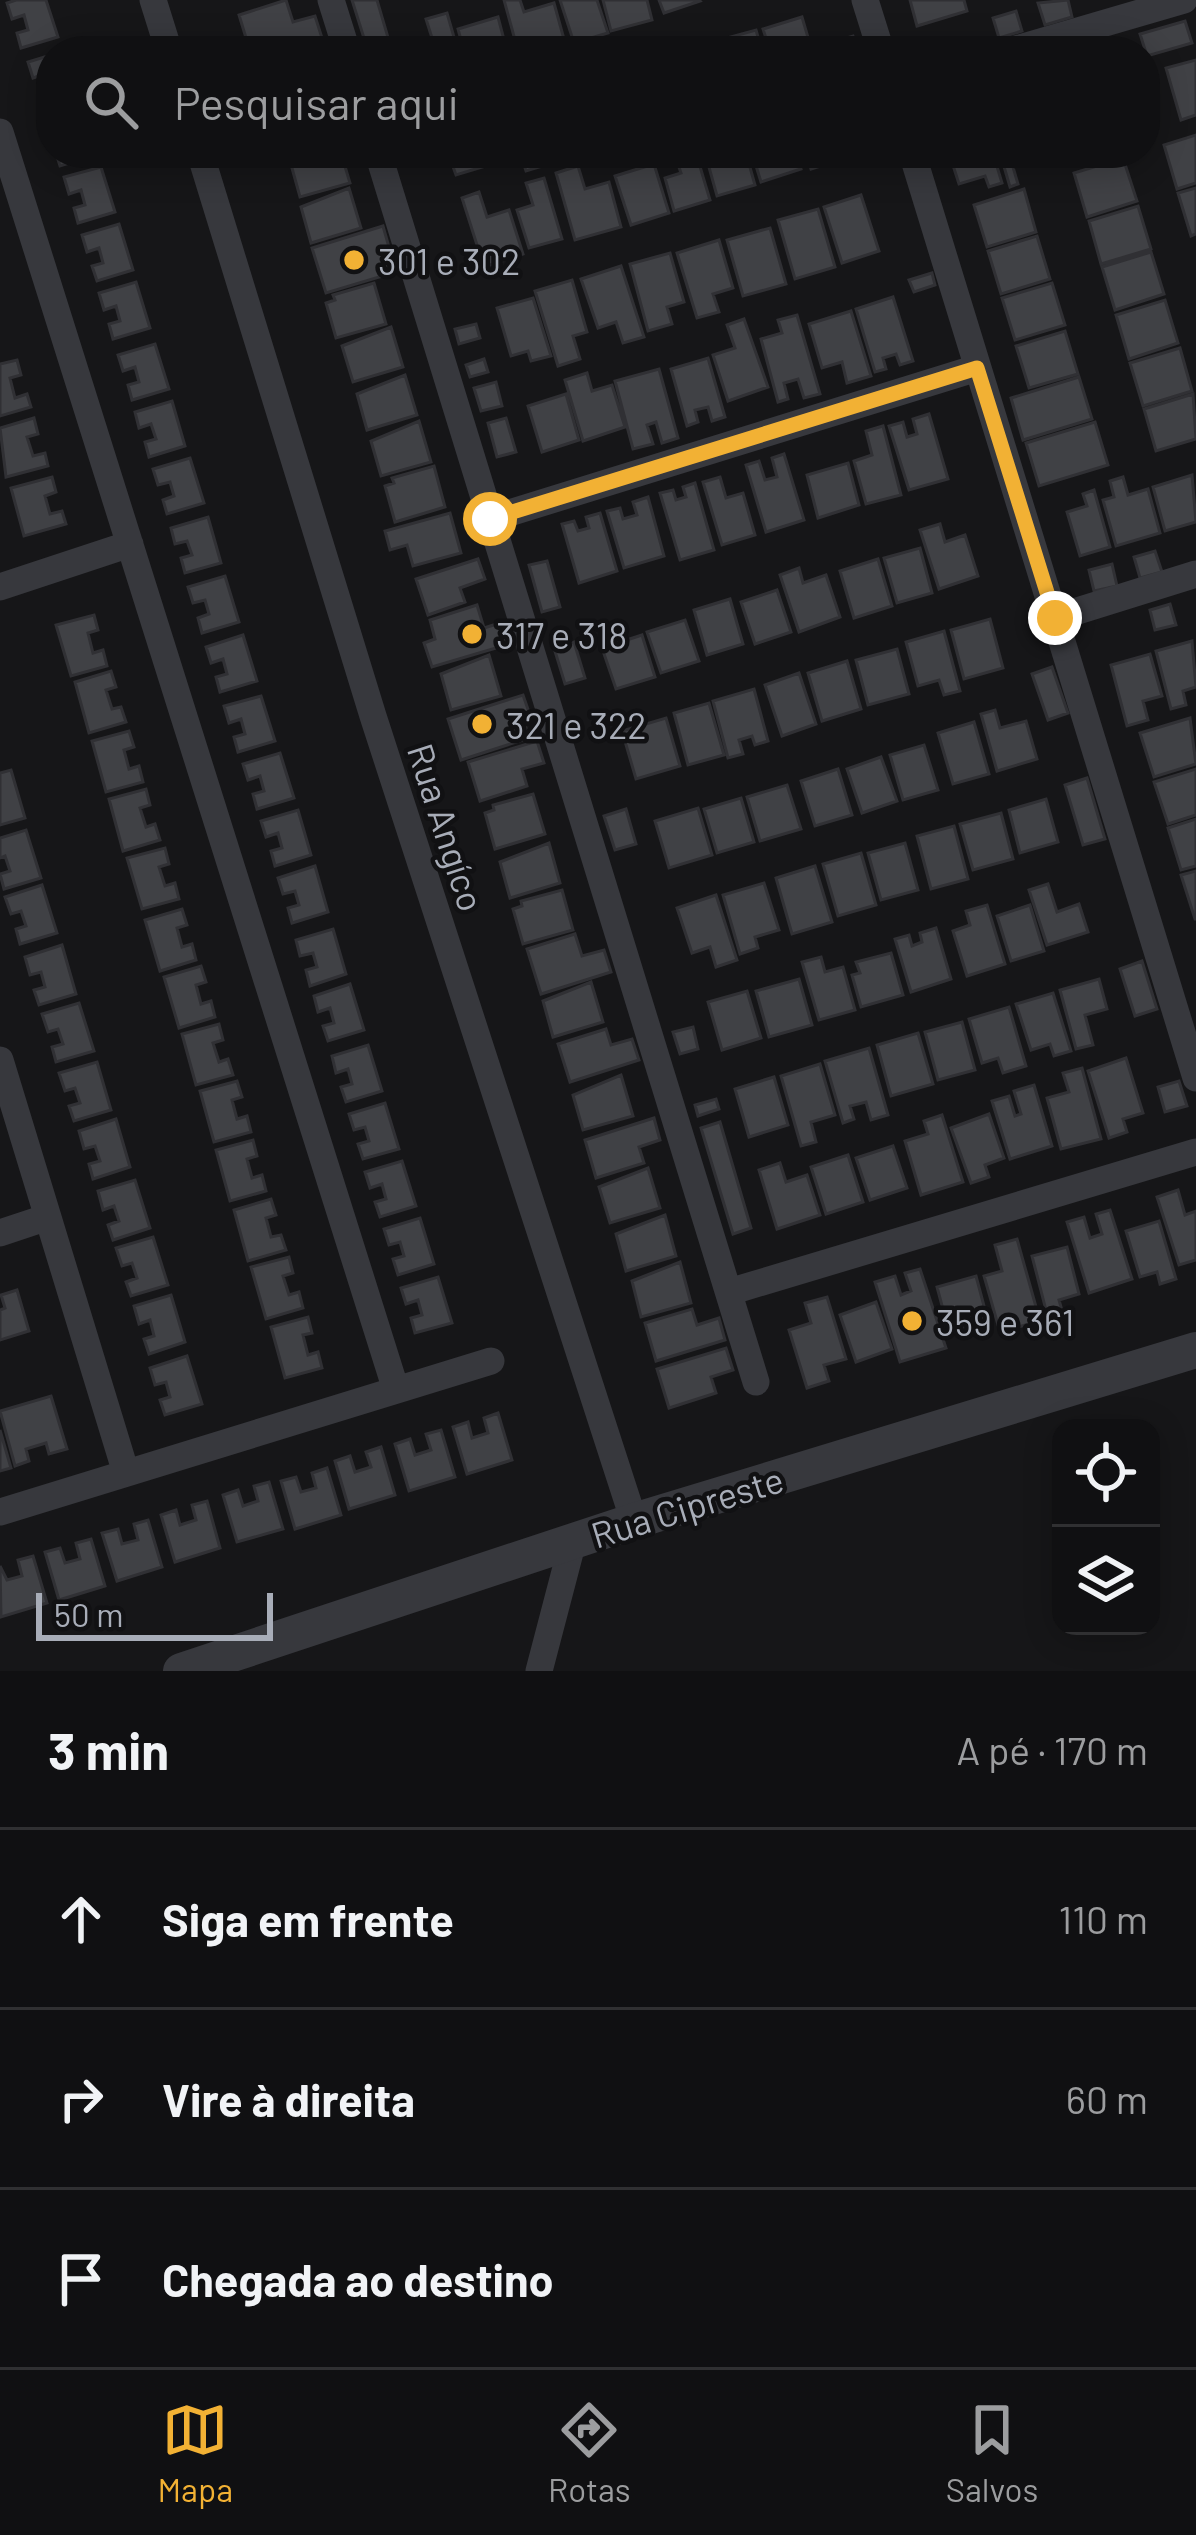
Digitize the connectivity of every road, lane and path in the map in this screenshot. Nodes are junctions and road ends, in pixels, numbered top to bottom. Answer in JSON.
{"nodes":[{"id":1,"x":153,"y":0,"type":"edge"},
{"id":2,"x":331,"y":0,"type":"edge"},
{"id":3,"x":865,"y":0,"type":"edge"},
{"id":4,"x":1184,"y":0,"type":"edge"},
{"id":5,"x":164,"y":36,"type":"edge"},
{"id":6,"x":342,"y":36,"type":"edge"},
{"id":7,"x":876,"y":36,"type":"edge"},
{"id":8,"x":1060,"y":36,"type":"edge"},
{"id":9,"x":0,"y":131,"type":"edge"},
{"id":10,"x":205,"y":168,"type":"edge"},
{"id":11,"x":383,"y":168,"type":"edge"},
{"id":12,"x":917,"y":168,"type":"edge"},
{"id":13,"x":977,"y":368,"type":"junction"},
{"id":14,"x":490,"y":519,"type":"junction"},
{"id":15,"x":130,"y":544,"type":"junction"},
{"id":16,"x":1196,"y":574,"type":"edge"},
{"id":17,"x":0,"y":586,"type":"edge"},
{"id":18,"x":1055,"y":618,"type":"junction"},
{"id":19,"x":0,"y":1060,"type":"edge"},
{"id":20,"x":1196,"y":1078,"type":"edge"},
{"id":21,"x":1196,"y":1152,"type":"edge"},
{"id":22,"x":49,"y":1217,"type":"junction"},
{"id":23,"x":0,"y":1233,"type":"edge"},
{"id":24,"x":729,"y":1292,"type":"junction"},
{"id":25,"x":1196,"y":1350,"type":"edge"},
{"id":26,"x":491,"y":1361,"type":"dead end"},
{"id":27,"x":756,"y":1382,"type":"dead end"},
{"id":28,"x":396,"y":1390,"type":"junction"},
{"id":29,"x":126,"y":1473,"type":"junction"},
{"id":30,"x":0,"y":1512,"type":"edge"},
{"id":31,"x":634,"y":1521,"type":"junction"},
{"id":32,"x":573,"y":1541,"type":"junction"},
{"id":33,"x":202,"y":1668,"type":"edge"},
{"id":34,"x":538,"y":1671,"type":"edge"}],
"edges":[{"from":1,"to":5,"type":"street"},
{"from":2,"to":6,"type":"street"},
{"from":3,"to":7,"type":"street"},
{"from":4,"to":8,"type":"street"},
{"from":9,"to":15,"type":"street"},
{"from":10,"to":31,"type":"street","name":"Rua Angíco"},
{"from":11,"to":14,"type":"street"},
{"from":12,"to":13,"type":"street"},
{"from":13,"to":14,"type":"street"},
{"from":13,"to":18,"type":"street"},
{"from":14,"to":24,"type":"street"},
{"from":15,"to":17,"type":"street"},
{"from":15,"to":28,"type":"street"},
{"from":16,"to":18,"type":"street"},
{"from":18,"to":20,"type":"street"},
{"from":19,"to":22,"type":"street"},
{"from":21,"to":24,"type":"street"},
{"from":22,"to":23,"type":"street"},
{"from":22,"to":29,"type":"street"},
{"from":24,"to":27,"type":"street"},
{"from":25,"to":31,"type":"street","name":"Rua Cipreste"},
{"from":26,"to":28,"type":"street"},
{"from":28,"to":29,"type":"street"},
{"from":29,"to":30,"type":"street"},
{"from":31,"to":32,"type":"street","name":"Rua Cipreste"},
{"from":32,"to":33,"type":"street","name":"Rua Cipreste"},
{"from":32,"to":34,"type":"street"}]}
